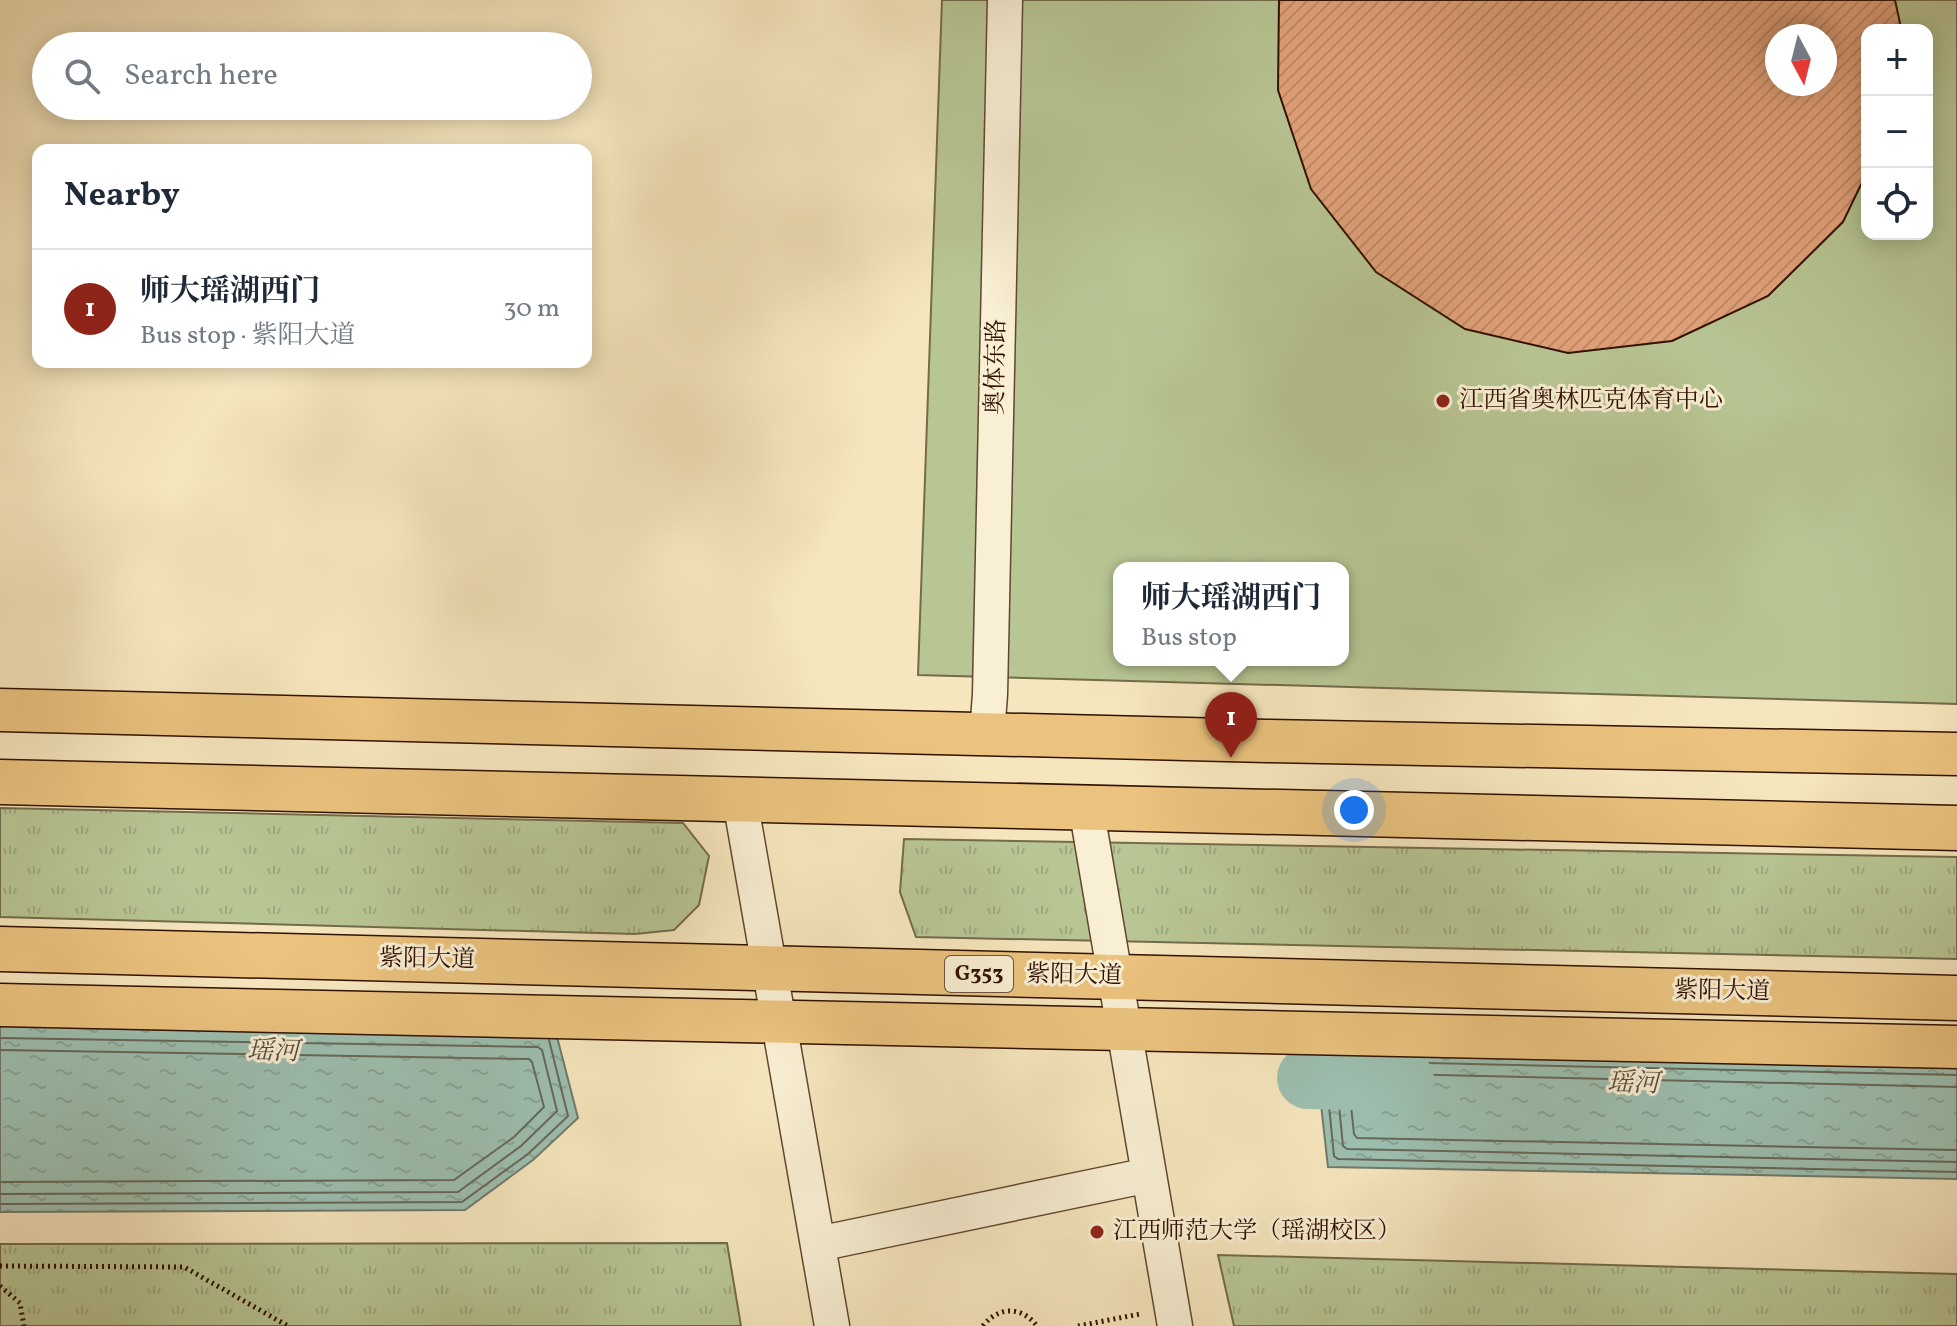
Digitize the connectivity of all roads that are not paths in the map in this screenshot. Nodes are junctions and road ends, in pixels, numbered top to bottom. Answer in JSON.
{"nodes":[{"id":1,"x":1005,"y":0,"type":"edge"},
{"id":2,"x":0,"y":710,"type":"edge"},
{"id":3,"x":987,"y":734,"type":"junction"},
{"id":4,"x":1957,"y":754,"type":"edge"},
{"id":5,"x":0,"y":782,"type":"edge"},
{"id":6,"x":740,"y":800,"type":"junction"},
{"id":7,"x":1086,"y":807,"type":"junction"},
{"id":8,"x":1957,"y":828,"type":"edge"},
{"id":9,"x":0,"y":949,"type":"edge"},
{"id":10,"x":770,"y":969,"type":"junction"},
{"id":11,"x":1115,"y":977,"type":"junction"},
{"id":12,"x":1957,"y":998,"type":"edge"},
{"id":13,"x":0,"y":1005,"type":"edge"},
{"id":14,"x":779,"y":1021,"type":"junction"},
{"id":15,"x":1124,"y":1029,"type":"junction"},
{"id":16,"x":1957,"y":1047,"type":"edge"},
{"id":17,"x":1149,"y":1175,"type":"junction"},
{"id":18,"x":818,"y":1244,"type":"junction"},
{"id":19,"x":1174,"y":1316,"type":"edge"},
{"id":20,"x":832,"y":1326,"type":"edge"}],
"edges":[{"from":1,"to":3,"type":"street","name":"奥体东路"},
{"from":2,"to":3,"type":"main road"},
{"from":3,"to":4,"type":"main road"},
{"from":5,"to":6,"type":"highway"},
{"from":6,"to":7,"type":"highway"},
{"from":6,"to":10,"type":"street"},
{"from":7,"to":8,"type":"highway"},
{"from":7,"to":11,"type":"street"},
{"from":9,"to":10,"type":"highway","name":"紫阳大道","number":"G353"},
{"from":10,"to":11,"type":"highway","name":"紫阳大道","number":"G353"},
{"from":10,"to":14,"type":"street"},
{"from":11,"to":12,"type":"highway","name":"紫阳大道","number":"G353"},
{"from":11,"to":15,"type":"street"},
{"from":13,"to":14,"type":"main road"},
{"from":14,"to":15,"type":"main road"},
{"from":14,"to":18,"type":"street"},
{"from":15,"to":16,"type":"main road"},
{"from":15,"to":17,"type":"street"},
{"from":17,"to":18,"type":"street"},
{"from":17,"to":19,"type":"street"},
{"from":18,"to":20,"type":"street"}]}
